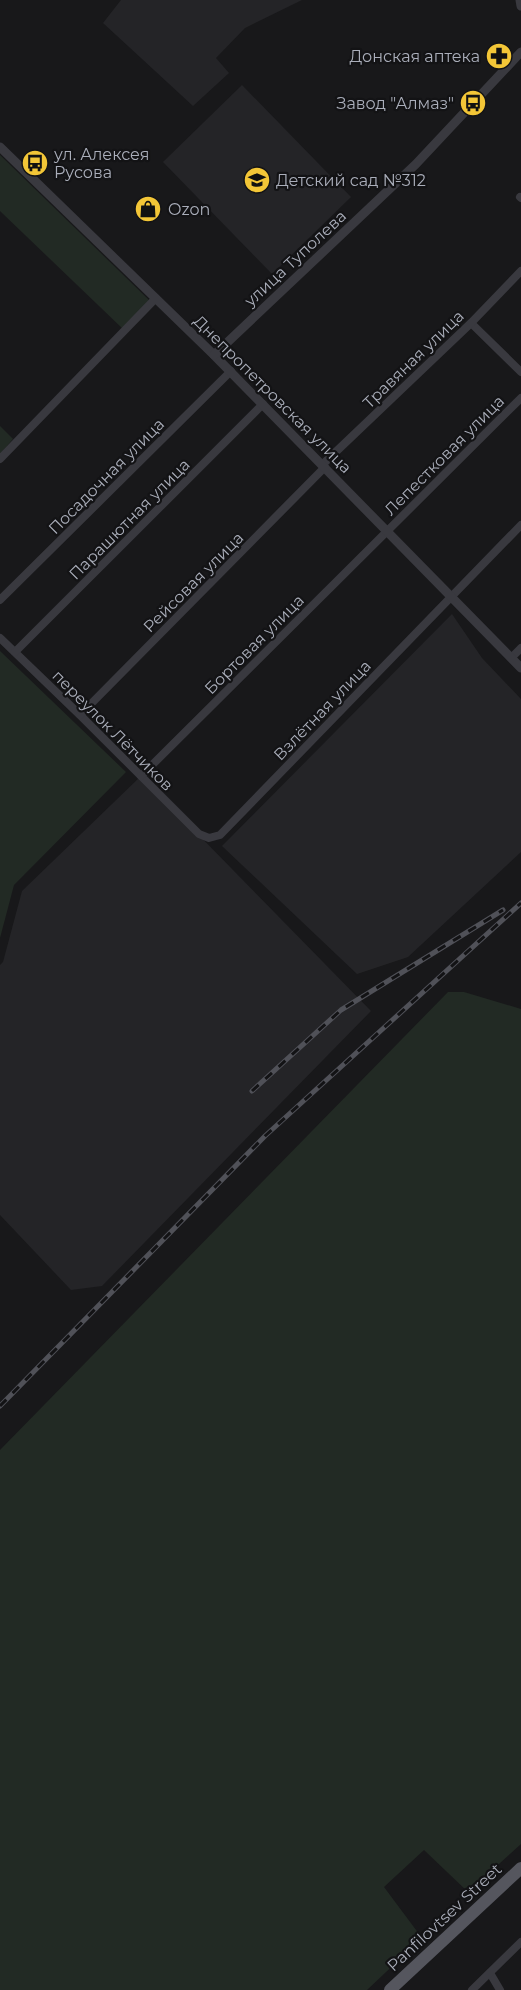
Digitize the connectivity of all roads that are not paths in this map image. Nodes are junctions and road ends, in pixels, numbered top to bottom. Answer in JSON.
{"nodes":[{"id":1,"x":520,"y":0,"type":"edge"},
{"id":2,"x":521,"y":6,"type":"edge"},
{"id":3,"x":521,"y":52,"type":"edge"},
{"id":4,"x":0,"y":147,"type":"edge"},
{"id":5,"x":521,"y":271,"type":"edge"},
{"id":6,"x":156,"y":298,"type":"junction"},
{"id":7,"x":471,"y":323,"type":"junction"},
{"id":8,"x":214,"y":355,"type":"junction"},
{"id":9,"x":231,"y":371,"type":"junction"},
{"id":10,"x":521,"y":372,"type":"edge"},
{"id":11,"x":521,"y":398,"type":"edge"},
{"id":12,"x":262,"y":404,"type":"junction"},
{"id":13,"x":0,"y":459,"type":"edge"},
{"id":14,"x":324,"y":466,"type":"junction"},
{"id":15,"x":521,"y":525,"type":"edge"},
{"id":16,"x":387,"y":530,"type":"junction"},
{"id":17,"x":451,"y":596,"type":"junction"},
{"id":18,"x":0,"y":600,"type":"edge"},
{"id":19,"x":0,"y":638,"type":"edge"},
{"id":20,"x":521,"y":648,"type":"edge"},
{"id":21,"x":15,"y":652,"type":"junction"},
{"id":22,"x":511,"y":658,"type":"junction"},
{"id":23,"x":521,"y":668,"type":"edge"},
{"id":24,"x":80,"y":715,"type":"junction"},
{"id":25,"x":141,"y":776,"type":"junction"},
{"id":26,"x":209,"y":838,"type":"joint"},
{"id":27,"x":521,"y":1868,"type":"edge"},
{"id":28,"x":521,"y":1942,"type":"edge"},
{"id":29,"x":490,"y":1972,"type":"junction"},
{"id":30,"x":390,"y":1990,"type":"edge"},
{"id":31,"x":472,"y":1990,"type":"edge"},
{"id":32,"x":500,"y":1990,"type":"edge"}],
"edges":[{"from":1,"to":2,"type":"street"},
{"from":3,"to":8,"type":"street","name":"улица Туполева"},
{"from":4,"to":6,"type":"street","name":"Днепропетровская улица"},
{"from":5,"to":7,"type":"street","name":"Травяная улица"},
{"from":6,"to":8,"type":"street","name":"Днепропетровская улица"},
{"from":6,"to":13,"type":"street"},
{"from":7,"to":10,"type":"street"},
{"from":7,"to":14,"type":"street","name":"Травяная улица"},
{"from":8,"to":9,"type":"street","name":"Днепропетровская улица"},
{"from":9,"to":12,"type":"street","name":"Днепропетровская улица"},
{"from":9,"to":18,"type":"street","name":"Посадочная улица"},
{"from":11,"to":16,"type":"street","name":"Лепестковая улица"},
{"from":12,"to":14,"type":"street","name":"Днепропетровская улица"},
{"from":12,"to":21,"type":"street","name":"Парашютная улица"},
{"from":14,"to":16,"type":"street","name":"Днепропетровская улица"},
{"from":14,"to":24,"type":"street","name":"Рейсовая улица"},
{"from":15,"to":17,"type":"street","name":"Взлётная улица"},
{"from":16,"to":17,"type":"street","name":"Днепропетровская улица"},
{"from":16,"to":25,"type":"street","name":"Бортовая улица"},
{"from":17,"to":22,"type":"street","name":"Днепропетровская улица"},
{"from":17,"to":26,"type":"street","name":"Взлётная улица"},
{"from":19,"to":21,"type":"street","name":"переулок Лётчиков"},
{"from":20,"to":22,"type":"street"},
{"from":21,"to":24,"type":"street","name":"переулок Лётчиков"},
{"from":22,"to":23,"type":"street","name":"Днепропетровская улица"},
{"from":24,"to":25,"type":"street","name":"переулок Лётчиков"},
{"from":25,"to":26,"type":"street","name":"переулок Лётчиков"},
{"from":27,"to":30,"type":"main road","name":"Panfilovtsev Street"},
{"from":28,"to":29,"type":"street"},
{"from":29,"to":31,"type":"street"},
{"from":29,"to":32,"type":"street"}]}
